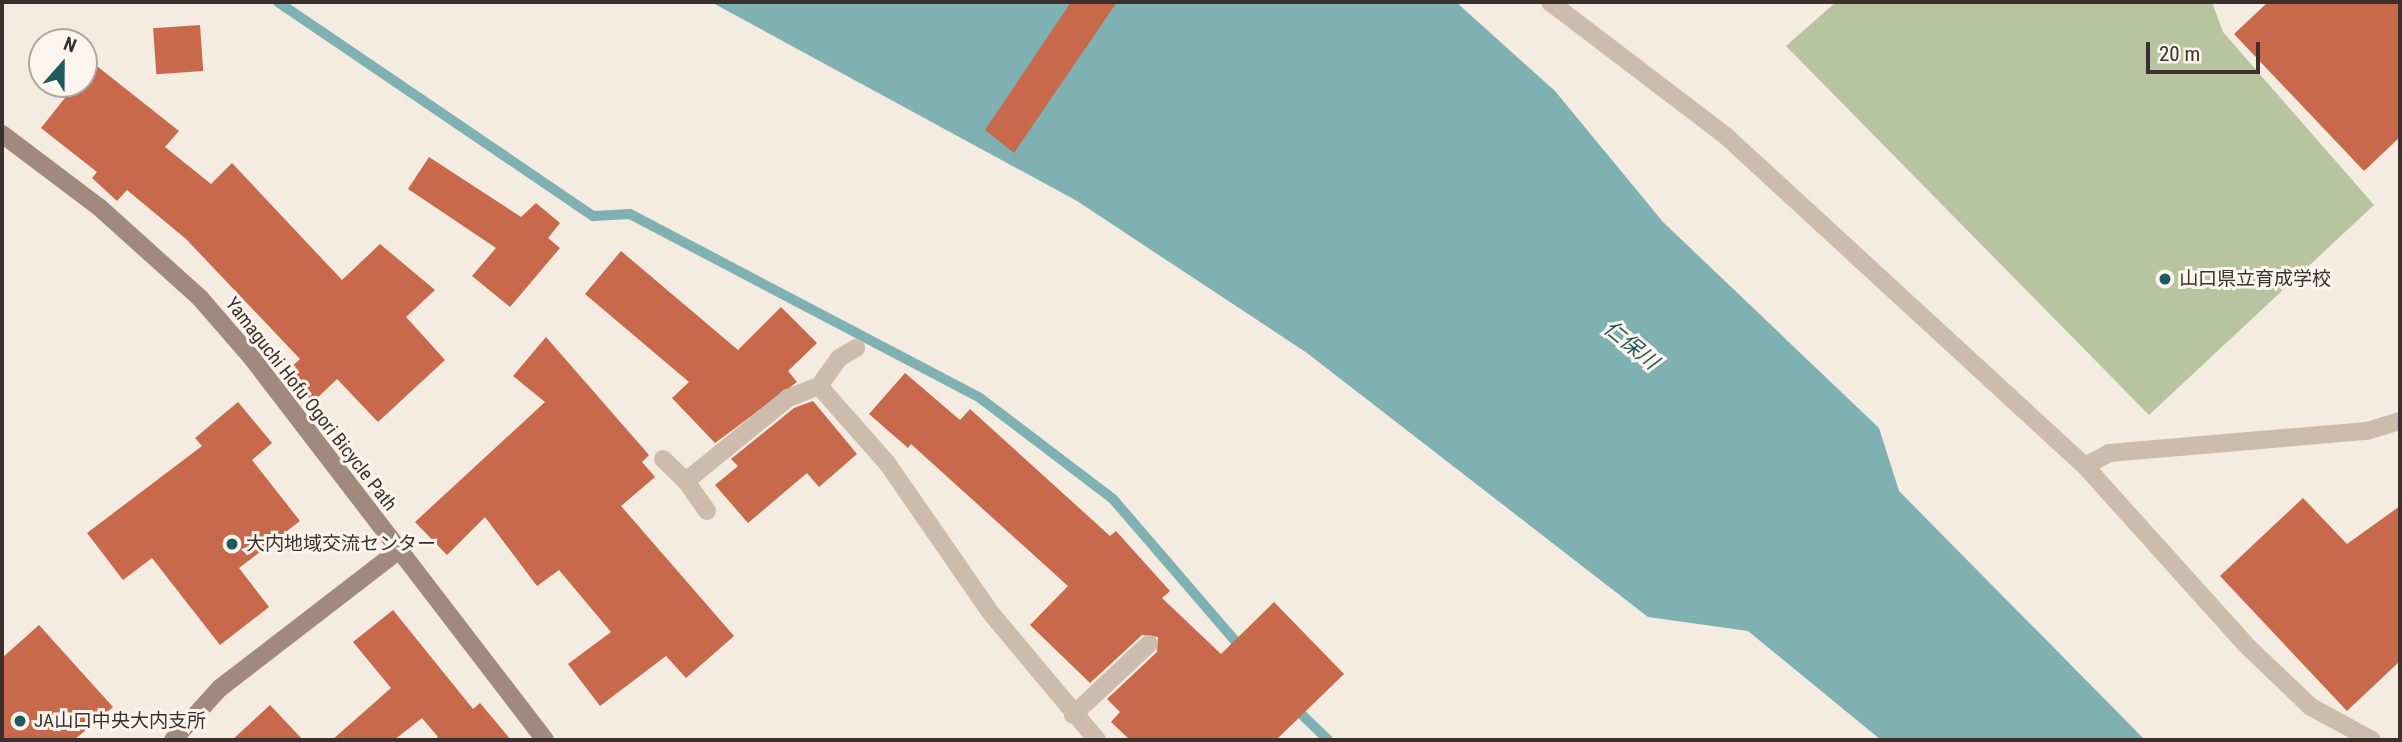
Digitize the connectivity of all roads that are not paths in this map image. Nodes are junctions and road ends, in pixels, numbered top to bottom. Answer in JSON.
{"nodes":[{"id":1,"x":1550,"y":2,"type":"edge"},
{"id":2,"x":2,"y":134,"type":"edge"},
{"id":3,"x":856,"y":348,"type":"dead end"},
{"id":4,"x":819,"y":386,"type":"junction"},
{"id":5,"x":2400,"y":421,"type":"edge"},
{"id":6,"x":663,"y":459,"type":"dead end"},
{"id":7,"x":2085,"y":466,"type":"junction"},
{"id":8,"x":686,"y":481,"type":"junction"},
{"id":9,"x":708,"y":511,"type":"dead end"},
{"id":10,"x":399,"y":550,"type":"junction"},
{"id":11,"x":1149,"y":644,"type":"dead end"},
{"id":12,"x":1073,"y":715,"type":"junction"},
{"id":13,"x":173,"y":740,"type":"edge"},
{"id":14,"x":545,"y":740,"type":"edge"},
{"id":15,"x":1097,"y":740,"type":"edge"},
{"id":16,"x":2372,"y":740,"type":"edge"}],
"edges":[{"from":1,"to":7,"type":"street"},
{"from":2,"to":10,"type":"main road","name":"Yamaguchi Hofu Ogori Bicycle Path"},
{"from":3,"to":4,"type":"street"},
{"from":4,"to":8,"type":"street"},
{"from":4,"to":12,"type":"street"},
{"from":5,"to":7,"type":"street"},
{"from":6,"to":8,"type":"street"},
{"from":7,"to":16,"type":"street"},
{"from":8,"to":9,"type":"street"},
{"from":10,"to":13,"type":"main road"},
{"from":10,"to":14,"type":"main road","name":"Yamaguchi Hofu Ogori Bicycle Path"},
{"from":11,"to":12,"type":"street"},
{"from":12,"to":15,"type":"street"}]}
